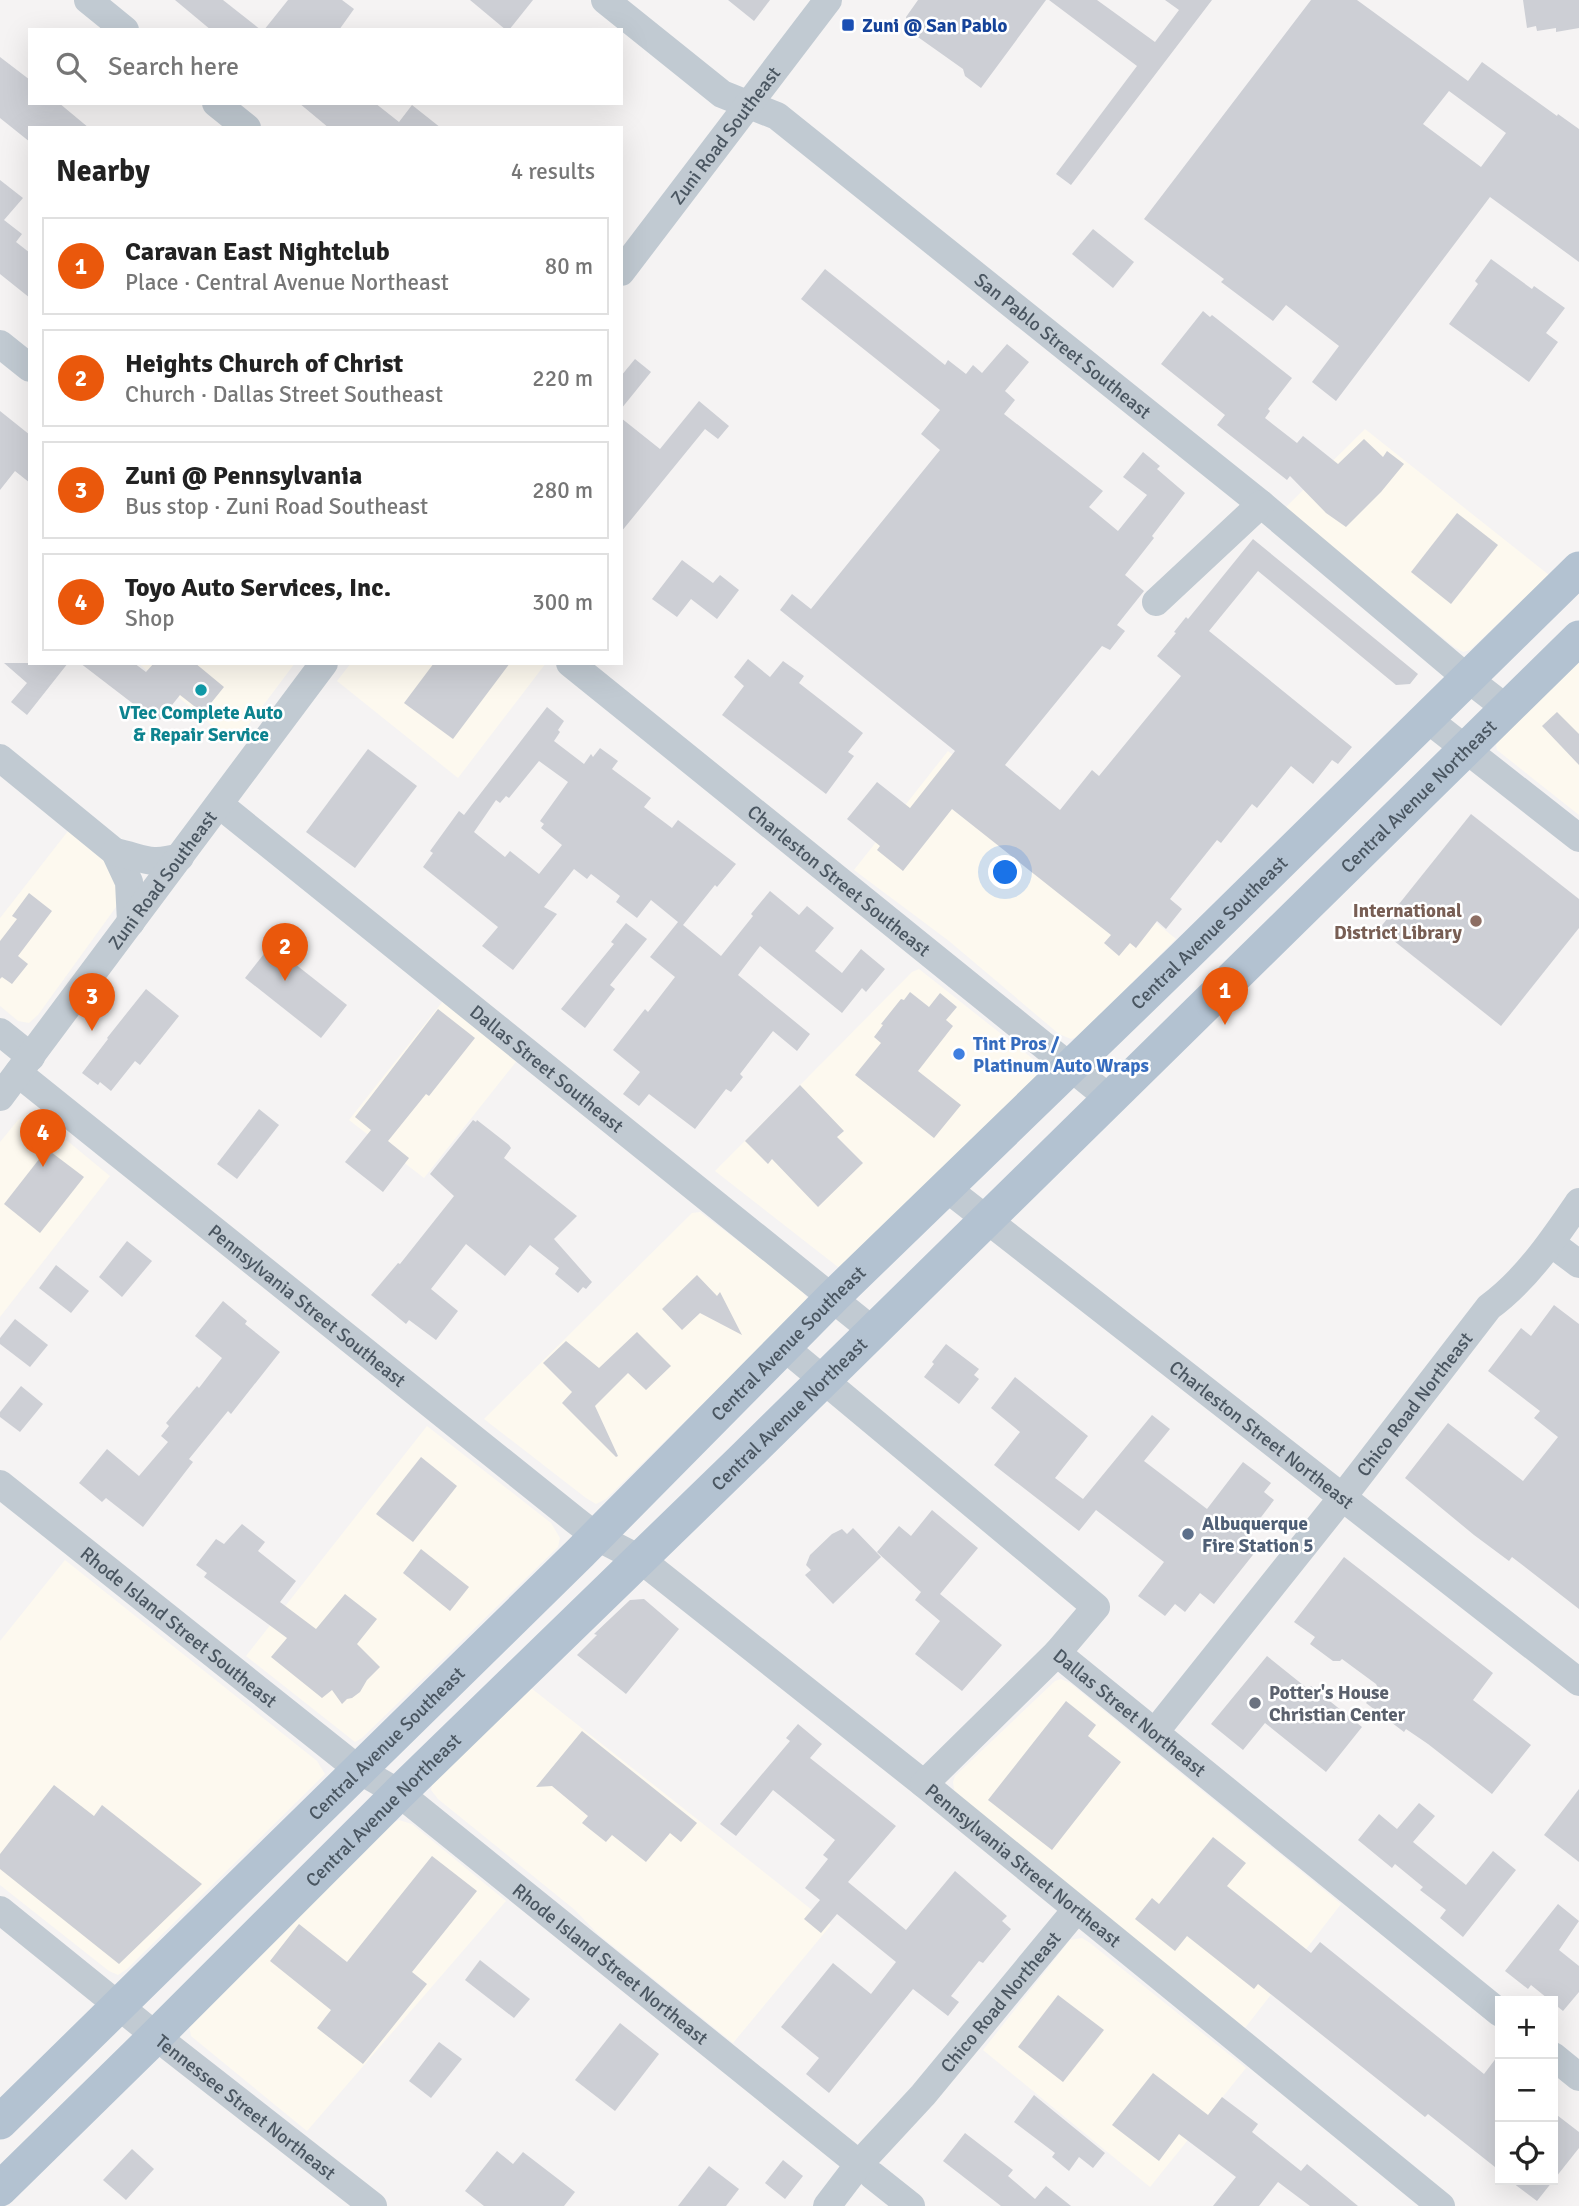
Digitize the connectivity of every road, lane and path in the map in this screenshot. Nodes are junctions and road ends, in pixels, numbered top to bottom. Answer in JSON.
{"nodes":[{"id":1,"x":88,"y":0,"type":"edge"},
{"id":2,"x":605,"y":0,"type":"edge"},
{"id":3,"x":828,"y":0,"type":"edge"},
{"id":4,"x":123,"y":28,"type":"edge"},
{"id":5,"x":218,"y":105,"type":"edge"},
{"id":6,"x":748,"y":105,"type":"junction"},
{"id":7,"x":245,"y":126,"type":"edge"},
{"id":8,"x":623,"y":269,"type":"edge"},
{"id":9,"x":0,"y":344,"type":"edge"},
{"id":10,"x":28,"y":366,"type":"edge"},
{"id":11,"x":1261,"y":504,"type":"junction"},
{"id":12,"x":1579,"y":569,"type":"edge"},
{"id":13,"x":1156,"y":602,"type":"dead end"},
{"id":14,"x":1579,"y":638,"type":"edge"},
{"id":15,"x":323,"y":665,"type":"edge"},
{"id":16,"x":572,"y":665,"type":"edge"},
{"id":17,"x":1466,"y":678,"type":"junction"},
{"id":18,"x":1507,"y":709,"type":"junction"},
{"id":19,"x":1426,"y":718,"type":"junction"},
{"id":20,"x":1467,"y":750,"type":"junction"},
{"id":21,"x":0,"y":758,"type":"edge"},
{"id":22,"x":220,"y":805,"type":"junction"},
{"id":23,"x":1579,"y":838,"type":"edge"},
{"id":24,"x":115,"y":852,"type":"junction"},
{"id":25,"x":180,"y":857,"type":"junction"},
{"id":26,"x":131,"y":922,"type":"junction"},
{"id":27,"x":0,"y":1032,"type":"edge"},
{"id":28,"x":24,"y":1065,"type":"junction"},
{"id":29,"x":1070,"y":1066,"type":"junction"},
{"id":30,"x":0,"y":1097,"type":"edge"},
{"id":31,"x":1110,"y":1099,"type":"junction"},
{"id":32,"x":1579,"y":1185,"type":"edge"},
{"id":33,"x":945,"y":1187,"type":"junction"},
{"id":34,"x":1579,"y":1202,"type":"edge"},
{"id":35,"x":986,"y":1220,"type":"junction"},
{"id":36,"x":1552,"y":1243,"type":"junction"},
{"id":37,"x":1579,"y":1264,"type":"edge"},
{"id":38,"x":833,"y":1297,"type":"junction"},
{"id":39,"x":1489,"y":1307,"type":"junction"},
{"id":40,"x":873,"y":1331,"type":"junction"},
{"id":41,"x":784,"y":1347,"type":"junction"},
{"id":42,"x":822,"y":1381,"type":"junction"},
{"id":43,"x":0,"y":1484,"type":"edge"},
{"id":44,"x":1341,"y":1499,"type":"junction"},
{"id":45,"x":597,"y":1537,"type":"junction"},
{"id":46,"x":640,"y":1559,"type":"junction"},
{"id":47,"x":1057,"y":1653,"type":"junction"},
{"id":48,"x":1579,"y":1682,"type":"edge"},
{"id":49,"x":1155,"y":1732,"type":"junction"},
{"id":50,"x":359,"y":1770,"type":"junction"},
{"id":51,"x":923,"y":1784,"type":"junction"},
{"id":52,"x":399,"y":1793,"type":"junction"},
{"id":53,"x":0,"y":1910,"type":"edge"},
{"id":54,"x":1076,"y":1910,"type":"junction"},
{"id":55,"x":118,"y":2006,"type":"junction"},
{"id":56,"x":1495,"y":2009,"type":"edge"},
{"id":57,"x":156,"y":2036,"type":"junction"},
{"id":58,"x":1557,"y":2059,"type":"edge"},
{"id":59,"x":1579,"y":2077,"type":"edge"},
{"id":60,"x":0,"y":2122,"type":"edge"},
{"id":61,"x":866,"y":2169,"type":"junction"},
{"id":62,"x":0,"y":2189,"type":"edge"},
{"id":63,"x":373,"y":2206,"type":"edge"},
{"id":64,"x":827,"y":2206,"type":"edge"},
{"id":65,"x":845,"y":2206,"type":"edge"},
{"id":66,"x":911,"y":2206,"type":"edge"},
{"id":67,"x":1441,"y":2206,"type":"edge"}],
"edges":[{"from":1,"to":4,"type":"street"},
{"from":2,"to":6,"type":"street","name":"San Pablo Street Southeast"},
{"from":3,"to":6,"type":"street","name":"Zuni Road Southeast"},
{"from":5,"to":7,"type":"street"},
{"from":6,"to":8,"type":"street","name":"Zuni Road Southeast"},
{"from":6,"to":11,"type":"street","name":"San Pablo Street Southeast"},
{"from":9,"to":10,"type":"street"},
{"from":11,"to":13,"type":"street"},
{"from":11,"to":17,"type":"street","name":"San Pablo Street Southeast"},
{"from":12,"to":17,"type":"main road","name":"Central Avenue Southeast"},
{"from":14,"to":18,"type":"main road","name":"Central Avenue Northeast"},
{"from":15,"to":22,"type":"street","name":"Zuni Road Southeast"},
{"from":16,"to":29,"type":"street","name":"Charleston Street Southeast"},
{"from":17,"to":18,"type":"street","name":"San Pablo Street Southeast"},
{"from":17,"to":19,"type":"main road","name":"Central Avenue Southeast"},
{"from":18,"to":20,"type":"main road","name":"Central Avenue Northeast"},
{"from":19,"to":20,"type":"street"},
{"from":19,"to":29,"type":"main road","name":"Central Avenue Southeast"},
{"from":20,"to":23,"type":"street"},
{"from":20,"to":31,"type":"main road","name":"Central Avenue Northeast"},
{"from":21,"to":24,"type":"street"},
{"from":22,"to":25,"type":"street","name":"Zuni Road Southeast"},
{"from":22,"to":38,"type":"street","name":"Dallas Street Southeast"},
{"from":24,"to":25,"type":"street"},
{"from":24,"to":26,"type":"street"},
{"from":25,"to":26,"type":"street","name":"Zuni Road Southeast"},
{"from":26,"to":28,"type":"street","name":"Zuni Road Southeast"},
{"from":27,"to":28,"type":"street","name":"Pennsylvania Street Southeast"},
{"from":28,"to":30,"type":"street","name":"Zuni Road Southeast"},
{"from":28,"to":45,"type":"street","name":"Pennsylvania Street Southeast"},
{"from":29,"to":31,"type":"street","name":"Charleston Street Southeast"},
{"from":29,"to":33,"type":"main road","name":"Central Avenue Southeast"},
{"from":31,"to":35,"type":"main road","name":"Central Avenue Northeast"},
{"from":32,"to":39,"type":"street","name":"Chico Road Northeast"},
{"from":33,"to":35,"type":"street","name":"Charleston Street Northeast"},
{"from":33,"to":38,"type":"main road","name":"Central Avenue Southeast"},
{"from":34,"to":36,"type":"street","name":"Chico Road Northeast"},
{"from":35,"to":40,"type":"main road","name":"Central Avenue Northeast"},
{"from":35,"to":44,"type":"street","name":"Charleston Street Northeast"},
{"from":36,"to":37,"type":"street"},
{"from":36,"to":39,"type":"street","name":"Chico Road Northeast"},
{"from":38,"to":40,"type":"street","name":"Dallas Street Southeast"},
{"from":38,"to":41,"type":"main road","name":"Central Avenue Southeast"},
{"from":39,"to":44,"type":"street","name":"Chico Road Northeast"},
{"from":40,"to":42,"type":"main road","name":"Central Avenue Northeast"},
{"from":41,"to":42,"type":"street","name":"Dallas Street Northeast"},
{"from":41,"to":45,"type":"main road","name":"Central Avenue Southeast"},
{"from":42,"to":46,"type":"main road","name":"Central Avenue Northeast"},
{"from":42,"to":47,"type":"street","name":"Dallas Street Northeast"},
{"from":43,"to":50,"type":"street","name":"Rhode Island Street Southeast"},
{"from":44,"to":48,"type":"street","name":"Charleston Street Northeast"},
{"from":44,"to":49,"type":"street","name":"Chico Road Northeast"},
{"from":45,"to":46,"type":"street","name":"Pennsylvania Street Northeast"},
{"from":45,"to":50,"type":"main road","name":"Central Avenue Southeast"},
{"from":46,"to":51,"type":"street","name":"Pennsylvania Street Northeast"},
{"from":46,"to":52,"type":"main road","name":"Central Avenue Northeast"},
{"from":47,"to":49,"type":"street","name":"Dallas Street Northeast"},
{"from":47,"to":51,"type":"street"},
{"from":49,"to":56,"type":"street","name":"Dallas Street Northeast"},
{"from":50,"to":52,"type":"street","name":"Rhode Island Street Northeast"},
{"from":50,"to":55,"type":"main road","name":"Central Avenue Southeast"},
{"from":51,"to":54,"type":"street","name":"Pennsylvania Street Northeast"},
{"from":52,"to":57,"type":"main road","name":"Central Avenue Northeast"},
{"from":52,"to":61,"type":"street","name":"Rhode Island Street Northeast"},
{"from":53,"to":55,"type":"street","name":"Tennessee Street Northeast"},
{"from":54,"to":61,"type":"street","name":"Chico Road Northeast"},
{"from":54,"to":67,"type":"street","name":"Pennsylvania Street Northeast"},
{"from":55,"to":57,"type":"street","name":"Tennessee Street Northeast"},
{"from":55,"to":60,"type":"main road","name":"Central Avenue Southeast"},
{"from":57,"to":62,"type":"main road","name":"Central Avenue Northeast"},
{"from":57,"to":63,"type":"street","name":"Tennessee Street Northeast"},
{"from":58,"to":59,"type":"street"},
{"from":61,"to":64,"type":"street","name":"Chico Road Northeast"},
{"from":61,"to":65,"type":"street","name":"Chico Road Northeast"},
{"from":61,"to":66,"type":"street","name":"Rhode Island Street Northeast"}]}
